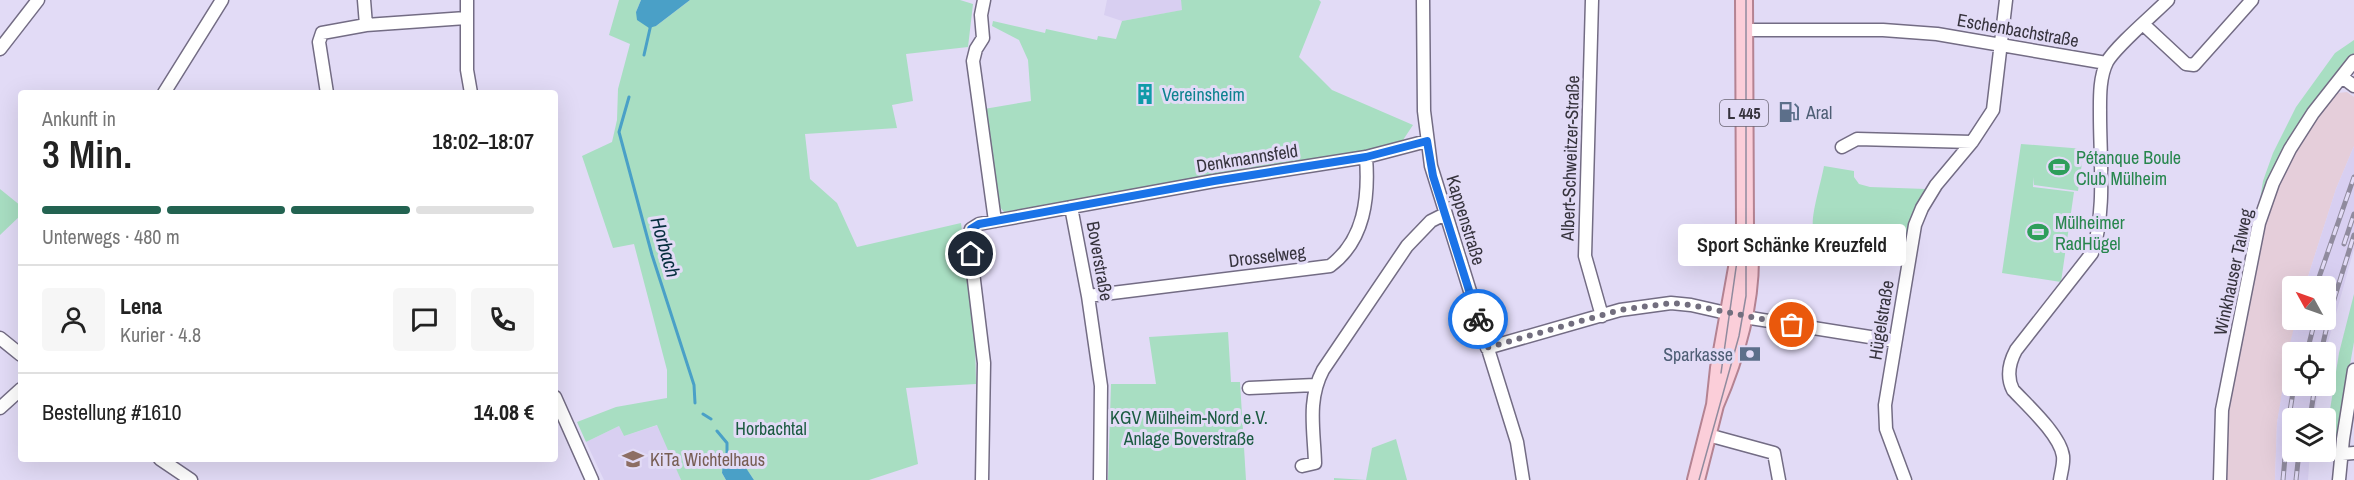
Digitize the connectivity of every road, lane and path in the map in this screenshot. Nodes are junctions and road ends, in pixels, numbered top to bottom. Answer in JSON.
{"nodes":[{"id":1,"x":38,"y":0,"type":"edge"},
{"id":2,"x":222,"y":0,"type":"edge"},
{"id":3,"x":364,"y":0,"type":"edge"},
{"id":4,"x":466,"y":0,"type":"edge"},
{"id":5,"x":984,"y":0,"type":"edge"},
{"id":6,"x":1423,"y":0,"type":"edge"},
{"id":7,"x":1592,"y":0,"type":"edge"},
{"id":8,"x":1744,"y":0,"type":"edge"},
{"id":9,"x":2006,"y":0,"type":"edge"},
{"id":10,"x":2168,"y":0,"type":"edge"},
{"id":11,"x":2252,"y":0,"type":"edge"},
{"id":12,"x":466,"y":18,"type":"junction"},
{"id":13,"x":2143,"y":24,"type":"junction"},
{"id":14,"x":366,"y":25,"type":"junction"},
{"id":15,"x":1744,"y":30,"type":"junction"},
{"id":16,"x":2001,"y":45,"type":"junction"},
{"id":17,"x":0,"y":49,"type":"edge"},
{"id":18,"x":2354,"y":61,"type":"edge"},
{"id":19,"x":2106,"y":63,"type":"junction"},
{"id":20,"x":2342,"y":77,"type":"junction"},
{"id":21,"x":2354,"y":86,"type":"edge"},
{"id":22,"x":166,"y":90,"type":"edge"},
{"id":23,"x":327,"y":90,"type":"edge"},
{"id":24,"x":470,"y":90,"type":"edge"},
{"id":25,"x":1427,"y":141,"type":"junction"},
{"id":26,"x":1972,"y":142,"type":"junction"},
{"id":27,"x":1842,"y":147,"type":"dead end"},
{"id":28,"x":1366,"y":157,"type":"junction"},
{"id":29,"x":1071,"y":207,"type":"junction"},
{"id":30,"x":1445,"y":214,"type":"junction"},
{"id":31,"x":995,"y":221,"type":"junction"},
{"id":32,"x":1088,"y":296,"type":"junction"},
{"id":33,"x":1602,"y":316,"type":"junction"},
{"id":34,"x":1737,"y":316,"type":"junction"},
{"id":35,"x":0,"y":338,"type":"edge"},
{"id":36,"x":1895,"y":341,"type":"junction"},
{"id":37,"x":1486,"y":348,"type":"junction"},
{"id":38,"x":18,"y":352,"type":"edge"},
{"id":39,"x":2354,"y":370,"type":"edge"},
{"id":40,"x":1315,"y":386,"type":"junction"},
{"id":41,"x":1249,"y":388,"type":"dead end"},
{"id":42,"x":18,"y":392,"type":"edge"},
{"id":43,"x":558,"y":404,"type":"edge"},
{"id":44,"x":0,"y":408,"type":"edge"},
{"id":45,"x":1708,"y":435,"type":"junction"},
{"id":46,"x":2348,"y":454,"type":"edge"},
{"id":47,"x":168,"y":462,"type":"edge"},
{"id":48,"x":1302,"y":466,"type":"dead end"},
{"id":49,"x":191,"y":480,"type":"edge"},
{"id":50,"x":592,"y":480,"type":"edge"},
{"id":51,"x":982,"y":480,"type":"edge"},
{"id":52,"x":1100,"y":480,"type":"edge"},
{"id":53,"x":1523,"y":480,"type":"edge"},
{"id":54,"x":1696,"y":480,"type":"edge"},
{"id":55,"x":1779,"y":480,"type":"edge"},
{"id":56,"x":1905,"y":480,"type":"edge"},
{"id":57,"x":2060,"y":480,"type":"edge"},
{"id":58,"x":2220,"y":480,"type":"edge"},
{"id":59,"x":2339,"y":480,"type":"edge"}],
"edges":[{"from":1,"to":17,"type":"street"},
{"from":2,"to":22,"type":"street"},
{"from":3,"to":14,"type":"street"},
{"from":4,"to":12,"type":"street"},
{"from":5,"to":31,"type":"street"},
{"from":6,"to":25,"type":"street","name":"Kappenstraße"},
{"from":7,"to":33,"type":"street","name":"Albert-Schweitzer-Straße"},
{"from":8,"to":15,"type":"main road","number":"L 445"},
{"from":9,"to":16,"type":"street","name":"Hügelstraße"},
{"from":10,"to":13,"type":"street"},
{"from":11,"to":13,"type":"street"},
{"from":12,"to":14,"type":"street"},
{"from":12,"to":24,"type":"street"},
{"from":13,"to":19,"type":"street"},
{"from":14,"to":23,"type":"street"},
{"from":15,"to":16,"type":"street","name":"Eschenbachstraße"},
{"from":15,"to":34,"type":"main road","number":"L 445"},
{"from":16,"to":19,"type":"street","name":"Eschenbachstraße"},
{"from":16,"to":26,"type":"street","name":"Hügelstraße"},
{"from":18,"to":20,"type":"street","name":"Winkhauser Talweg"},
{"from":19,"to":57,"type":"street"},
{"from":20,"to":21,"type":"street"},
{"from":20,"to":58,"type":"street","name":"Winkhauser Talweg"},
{"from":25,"to":28,"type":"street","name":"Denkmannsfeld"},
{"from":25,"to":30,"type":"street","name":"Kappenstraße"},
{"from":26,"to":27,"type":"street"},
{"from":26,"to":36,"type":"street","name":"Hügelstraße"},
{"from":28,"to":29,"type":"street","name":"Denkmannsfeld"},
{"from":28,"to":32,"type":"street","name":"Drosselweg"},
{"from":29,"to":31,"type":"street","name":"Boverstraße"},
{"from":29,"to":32,"type":"street","name":"Boverstraße"},
{"from":30,"to":37,"type":"street","name":"Kappenstraße"},
{"from":30,"to":40,"type":"street"},
{"from":31,"to":51,"type":"street","name":"Boverstraße"},
{"from":32,"to":52,"type":"street","name":"Boverstraße"},
{"from":33,"to":34,"type":"street"},
{"from":33,"to":37,"type":"street"},
{"from":34,"to":36,"type":"street"},
{"from":34,"to":45,"type":"main road","number":"L 445"},
{"from":35,"to":38,"type":"street"},
{"from":36,"to":56,"type":"street","name":"Hügelstraße"},
{"from":37,"to":53,"type":"street","name":"Kappenstraße"},
{"from":39,"to":46,"type":"street"},
{"from":40,"to":41,"type":"street"},
{"from":40,"to":48,"type":"street"},
{"from":42,"to":44,"type":"street"},
{"from":43,"to":50,"type":"street"},
{"from":45,"to":54,"type":"main road","number":"L 445"},
{"from":45,"to":55,"type":"street"},
{"from":46,"to":59,"type":"street"},
{"from":47,"to":49,"type":"street"}]}
